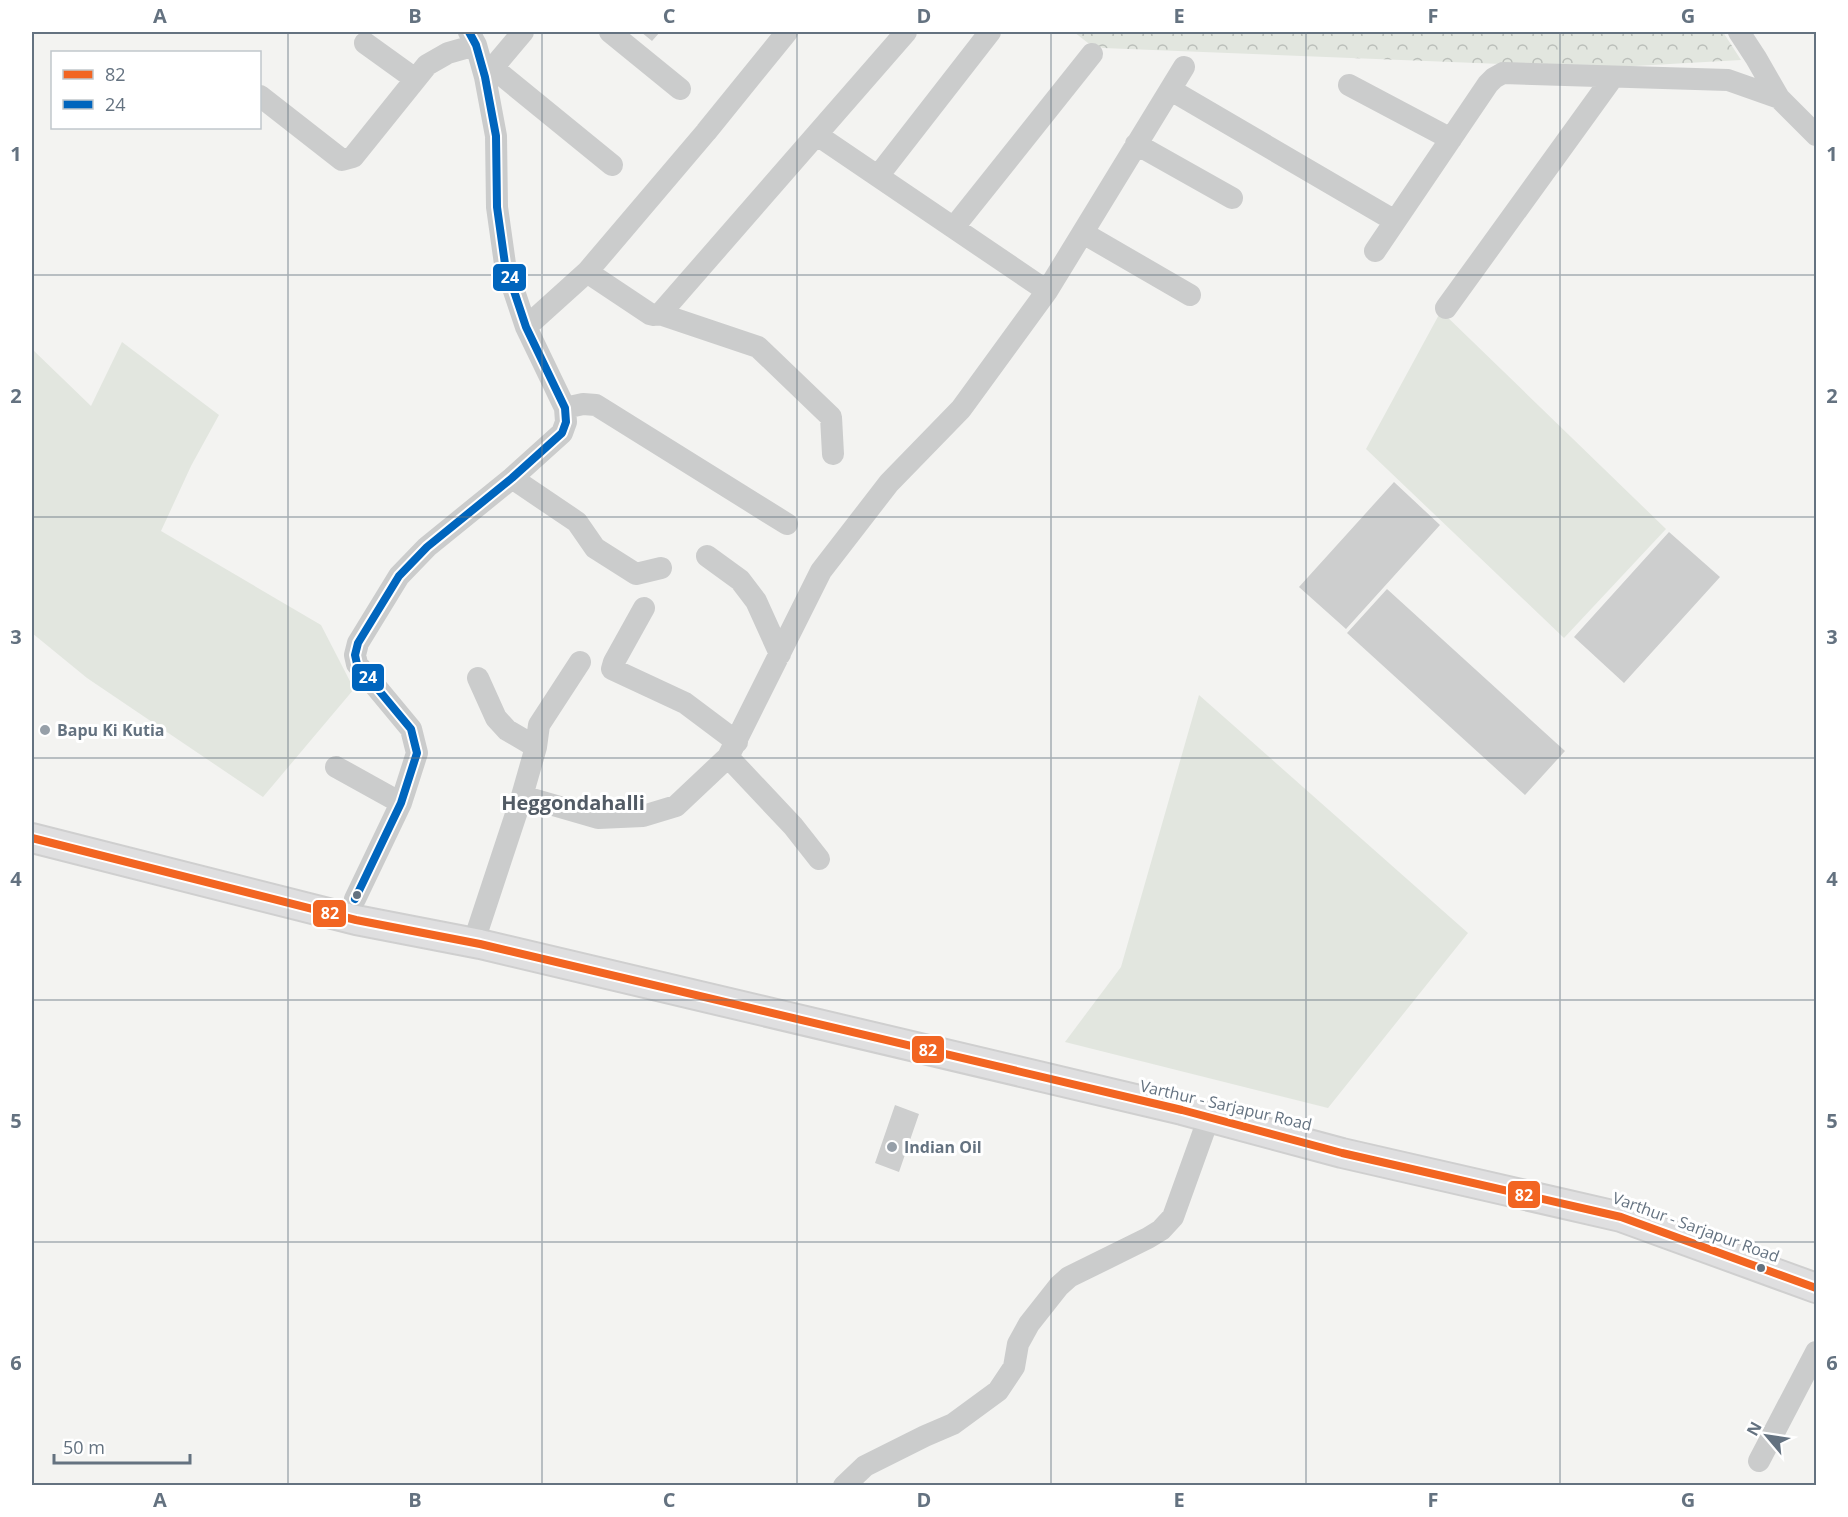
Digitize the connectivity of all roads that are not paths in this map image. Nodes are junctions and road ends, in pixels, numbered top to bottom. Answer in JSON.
{"nodes":[{"id":1,"x":523,"y":32,"type":"edge"},
{"id":2,"x":610,"y":32,"type":"edge"},
{"id":3,"x":787,"y":32,"type":"edge"},
{"id":4,"x":906,"y":32,"type":"edge"},
{"id":5,"x":990,"y":32,"type":"edge"},
{"id":6,"x":1739,"y":32,"type":"edge"},
{"id":7,"x":472,"y":38,"type":"edge"},
{"id":8,"x":365,"y":43,"type":"dead end"},
{"id":9,"x":1092,"y":54,"type":"dead end"},
{"id":10,"x":1184,"y":67,"type":"dead end"},
{"id":11,"x":489,"y":72,"type":"junction"},
{"id":12,"x":1612,"y":77,"type":"junction"},
{"id":13,"x":415,"y":79,"type":"junction"},
{"id":14,"x":1349,"y":85,"type":"dead end"},
{"id":15,"x":680,"y":89,"type":"dead end"},
{"id":16,"x":1171,"y":90,"type":"junction"},
{"id":17,"x":261,"y":97,"type":"edge"},
{"id":18,"x":1779,"y":98,"type":"junction"},
{"id":19,"x":817,"y":135,"type":"junction"},
{"id":20,"x":1816,"y":135,"type":"edge"},
{"id":21,"x":1451,"y":139,"type":"junction"},
{"id":22,"x":1136,"y":144,"type":"junction"},
{"id":23,"x":612,"y":165,"type":"dead end"},
{"id":24,"x":878,"y":176,"type":"junction"},
{"id":25,"x":1232,"y":198,"type":"dead end"},
{"id":26,"x":1395,"y":221,"type":"junction"},
{"id":27,"x":954,"y":227,"type":"junction"},
{"id":28,"x":1083,"y":233,"type":"junction"},
{"id":29,"x":1375,"y":251,"type":"dead end"},
{"id":30,"x":587,"y":272,"type":"junction"},
{"id":31,"x":1047,"y":291,"type":"junction"},
{"id":32,"x":1190,"y":295,"type":"dead end"},
{"id":33,"x":1446,"y":308,"type":"dead end"},
{"id":34,"x":660,"y":314,"type":"junction"},
{"id":35,"x":526,"y":327,"type":"junction"},
{"id":36,"x":565,"y":408,"type":"junction"},
{"id":37,"x":833,"y":454,"type":"dead end"},
{"id":38,"x":512,"y":478,"type":"junction"},
{"id":39,"x":787,"y":525,"type":"dead end"},
{"id":40,"x":707,"y":556,"type":"dead end"},
{"id":41,"x":661,"y":568,"type":"dead end"},
{"id":42,"x":644,"y":608,"type":"dead end"},
{"id":43,"x":780,"y":654,"type":"junction"},
{"id":44,"x":580,"y":662,"type":"dead end"},
{"id":45,"x":478,"y":678,"type":"dead end"},
{"id":46,"x":536,"y":747,"type":"junction"},
{"id":47,"x":732,"y":749,"type":"junction"},
{"id":48,"x":336,"y":767,"type":"dead end"},
{"id":49,"x":522,"y":796,"type":"junction"},
{"id":50,"x":401,"y":803,"type":"junction"},
{"id":51,"x":32,"y":825,"type":"edge"},
{"id":52,"x":32,"y":838,"type":"edge"},
{"id":53,"x":819,"y":859,"type":"dead end"},
{"id":54,"x":355,"y":899,"type":"junction"},
{"id":55,"x":478,"y":929,"type":"junction"},
{"id":56,"x":1209,"y":1117,"type":"junction"},
{"id":57,"x":1816,"y":1270,"type":"edge"},
{"id":58,"x":1816,"y":1288,"type":"edge"},
{"id":59,"x":1816,"y":1352,"type":"edge"},
{"id":60,"x":1759,"y":1461,"type":"dead end"},
{"id":61,"x":844,"y":1485,"type":"edge"}],
"edges":[{"from":1,"to":11,"type":"street"},
{"from":2,"to":15,"type":"street"},
{"from":3,"to":30,"type":"street"},
{"from":4,"to":19,"type":"street"},
{"from":5,"to":24,"type":"street"},
{"from":6,"to":18,"type":"street"},
{"from":7,"to":11,"type":"street"},
{"from":7,"to":13,"type":"street"},
{"from":8,"to":13,"type":"street"},
{"from":9,"to":27,"type":"street"},
{"from":10,"to":16,"type":"street"},
{"from":11,"to":23,"type":"street"},
{"from":11,"to":35,"type":"street"},
{"from":12,"to":18,"type":"street"},
{"from":12,"to":21,"type":"street"},
{"from":12,"to":33,"type":"street"},
{"from":13,"to":17,"type":"street"},
{"from":14,"to":21,"type":"street"},
{"from":16,"to":22,"type":"street"},
{"from":16,"to":26,"type":"street"},
{"from":18,"to":20,"type":"street"},
{"from":19,"to":24,"type":"street"},
{"from":19,"to":34,"type":"street"},
{"from":21,"to":26,"type":"street"},
{"from":22,"to":25,"type":"street"},
{"from":22,"to":28,"type":"street"},
{"from":24,"to":27,"type":"street"},
{"from":26,"to":29,"type":"street"},
{"from":27,"to":31,"type":"street"},
{"from":28,"to":31,"type":"street"},
{"from":28,"to":32,"type":"street"},
{"from":30,"to":34,"type":"street"},
{"from":30,"to":35,"type":"street"},
{"from":31,"to":43,"type":"street"},
{"from":34,"to":37,"type":"street"},
{"from":35,"to":36,"type":"street"},
{"from":36,"to":38,"type":"street"},
{"from":36,"to":39,"type":"street"},
{"from":38,"to":41,"type":"street"},
{"from":38,"to":50,"type":"street"},
{"from":40,"to":43,"type":"street"},
{"from":42,"to":47,"type":"street"},
{"from":43,"to":47,"type":"street"},
{"from":44,"to":46,"type":"street"},
{"from":45,"to":46,"type":"street"},
{"from":46,"to":49,"type":"street"},
{"from":47,"to":49,"type":"street"},
{"from":47,"to":53,"type":"street"},
{"from":48,"to":50,"type":"street"},
{"from":49,"to":55,"type":"street"},
{"from":50,"to":54,"type":"street"},
{"from":51,"to":54,"type":"main road","name":"Varthur - Sarjapur Road"},
{"from":52,"to":56,"type":"main road","name":"Varthur - Sarjapur Road"},
{"from":54,"to":55,"type":"main road","name":"Varthur - Sarjapur Road"},
{"from":55,"to":57,"type":"main road","name":"Varthur - Sarjapur Road"},
{"from":56,"to":58,"type":"main road","name":"Varthur - Sarjapur Road"},
{"from":56,"to":61,"type":"street"},
{"from":59,"to":60,"type":"street"}]}
